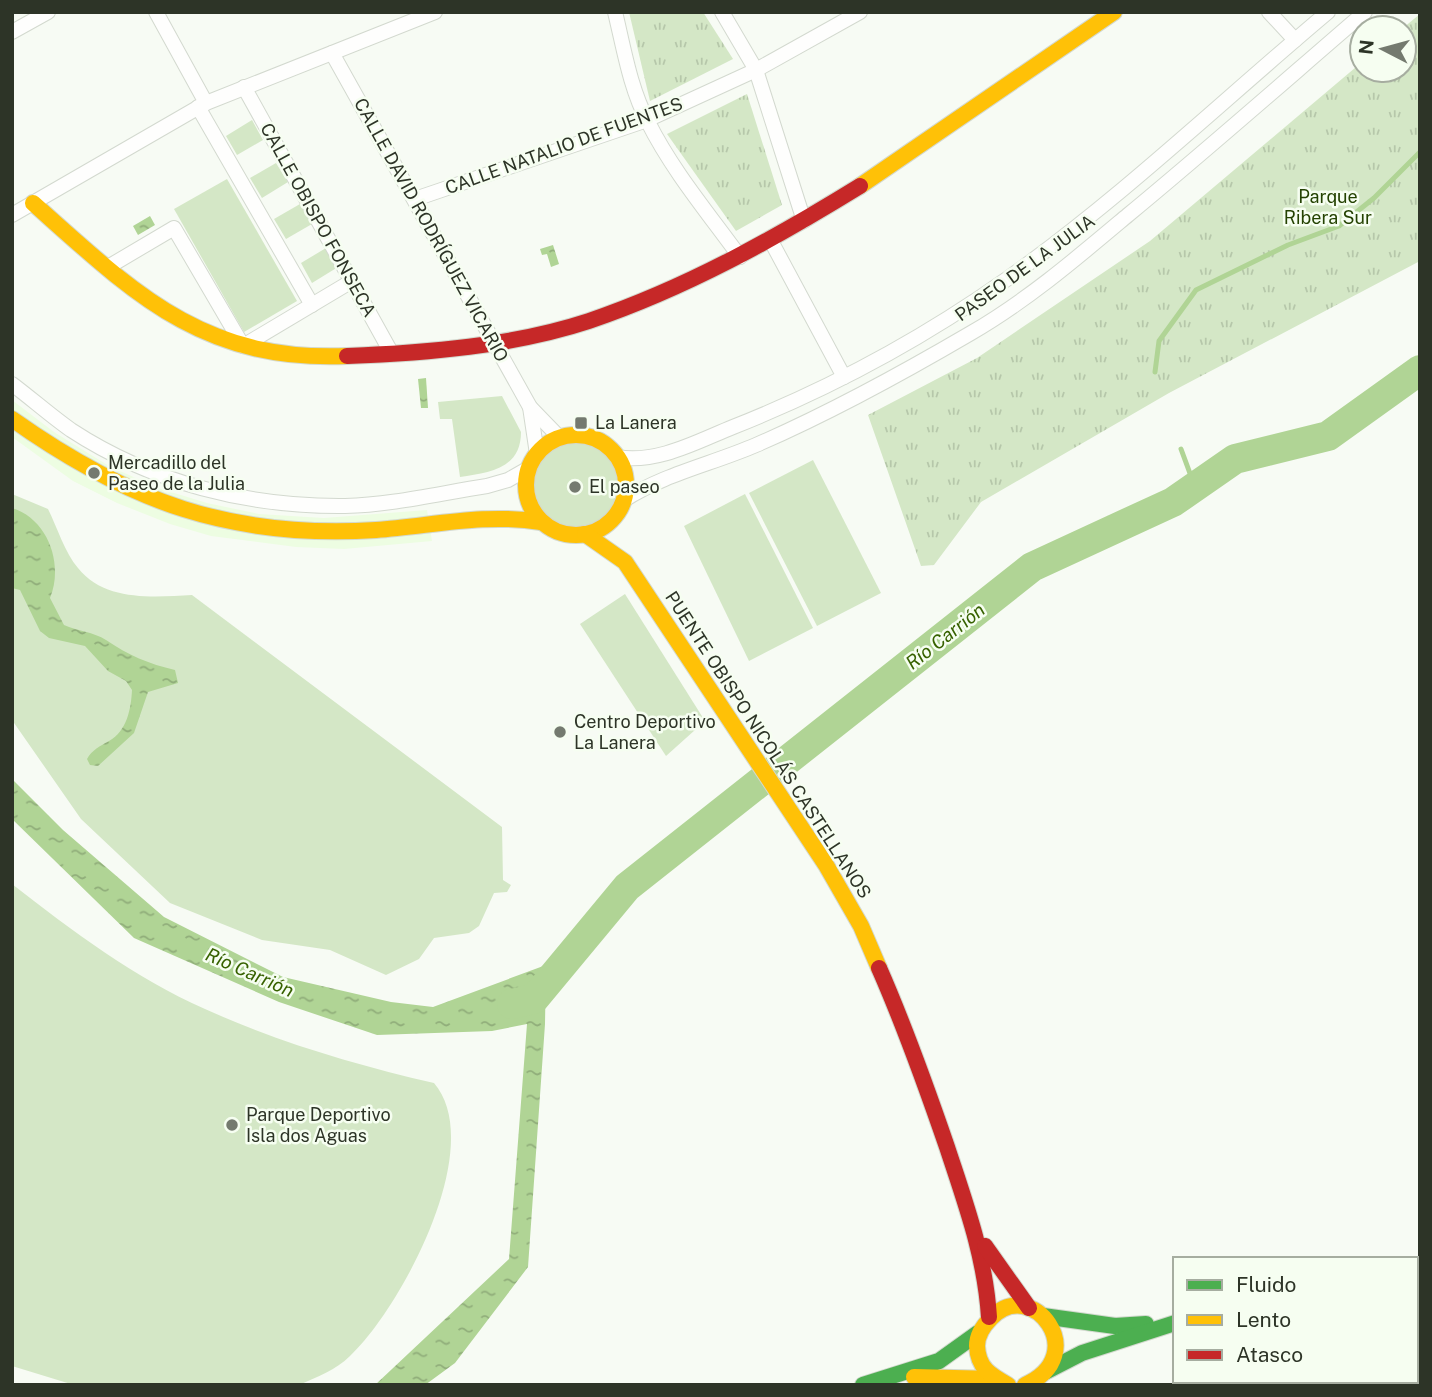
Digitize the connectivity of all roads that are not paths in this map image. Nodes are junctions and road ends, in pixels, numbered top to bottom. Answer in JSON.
{"nodes":[{"id":1,"x":48,"y":12,"type":"edge"},
{"id":2,"x":156,"y":12,"type":"edge"},
{"id":3,"x":435,"y":12,"type":"edge"},
{"id":4,"x":615,"y":12,"type":"edge"},
{"id":5,"x":722,"y":12,"type":"edge"},
{"id":6,"x":860,"y":12,"type":"edge"},
{"id":7,"x":1114,"y":12,"type":"edge"},
{"id":8,"x":1269,"y":12,"type":"edge"},
{"id":9,"x":1328,"y":12,"type":"edge"},
{"id":10,"x":1365,"y":12,"type":"edge"},
{"id":11,"x":12,"y":32,"type":"edge"},
{"id":12,"x":1295,"y":40,"type":"junction"},
{"id":13,"x":332,"y":53,"type":"junction"},
{"id":14,"x":756,"y":70,"type":"junction"},
{"id":15,"x":244,"y":87,"type":"junction"},
{"id":16,"x":202,"y":105,"type":"junction"},
{"id":17,"x":647,"y":120,"type":"junction"},
{"id":18,"x":415,"y":199,"type":"junction"},
{"id":19,"x":33,"y":203,"type":"junction"},
{"id":20,"x":12,"y":215,"type":"edge"},
{"id":21,"x":804,"y":221,"type":"junction"},
{"id":22,"x":771,"y":241,"type":"junction"},
{"id":23,"x":740,"y":257,"type":"junction"},
{"id":24,"x":108,"y":267,"type":"junction"},
{"id":25,"x":352,"y":281,"type":"junction"},
{"id":26,"x":312,"y":305,"type":"junction"},
{"id":27,"x":493,"y":341,"type":"junction"},
{"id":28,"x":243,"y":346,"type":"junction"},
{"id":29,"x":392,"y":354,"type":"junction"},
{"id":30,"x":844,"y":377,"type":"junction"},
{"id":31,"x":12,"y":384,"type":"edge"},
{"id":32,"x":530,"y":407,"type":"junction"},
{"id":33,"x":12,"y":419,"type":"edge"},
{"id":34,"x":560,"y":438,"type":"junction"},
{"id":35,"x":617,"y":457,"type":"junction"},
{"id":36,"x":533,"y":461,"type":"junction"},
{"id":37,"x":527,"y":494,"type":"junction"},
{"id":38,"x":624,"y":500,"type":"junction"},
{"id":39,"x":494,"y":515,"type":"junction"},
{"id":40,"x":612,"y":520,"type":"junction"},
{"id":41,"x":541,"y":522,"type":"junction"},
{"id":42,"x":585,"y":534,"type":"junction"},
{"id":43,"x":625,"y":562,"type":"junction"},
{"id":44,"x":974,"y":1228,"type":"junction"},
{"id":45,"x":1036,"y":1312,"type":"junction"},
{"id":46,"x":989,"y":1317,"type":"junction"},
{"id":47,"x":1173,"y":1323,"type":"edge"},
{"id":48,"x":1173,"y":1324,"type":"edge"},
{"id":49,"x":978,"y":1333,"type":"junction"},
{"id":50,"x":1047,"y":1371,"type":"junction"},
{"id":51,"x":899,"y":1377,"type":"junction"},
{"id":52,"x":1001,"y":1382,"type":"edge"},
{"id":53,"x":863,"y":1385,"type":"edge"},
{"id":54,"x":1025,"y":1385,"type":"edge"}],
"edges":[{"from":1,"to":11,"type":"street"},
{"from":2,"to":16,"type":"street"},
{"from":3,"to":13,"type":"street"},
{"from":4,"to":17,"type":"street"},
{"from":5,"to":14,"type":"street"},
{"from":6,"to":14,"type":"street","name":"CALLE NATALIO DE FUENTES"},
{"from":7,"to":21,"type":"street"},
{"from":8,"to":12,"type":"street"},
{"from":9,"to":12,"type":"street","name":"PASEO DE LA JULIA"},
{"from":10,"to":38,"type":"street","name":"PASEO DE LA JULIA"},
{"from":12,"to":30,"type":"street","name":"PASEO DE LA JULIA"},
{"from":13,"to":15,"type":"street"},
{"from":13,"to":18,"type":"street","name":"CALLE DAVID RODRÍGUEZ VICARIO"},
{"from":14,"to":17,"type":"street","name":"CALLE NATALIO DE FUENTES"},
{"from":14,"to":21,"type":"street"},
{"from":15,"to":16,"type":"street"},
{"from":15,"to":25,"type":"street","name":"CALLE OBISPO FONSECA"},
{"from":16,"to":19,"type":"street"},
{"from":16,"to":26,"type":"street"},
{"from":17,"to":18,"type":"street","name":"CALLE NATALIO DE FUENTES"},
{"from":17,"to":23,"type":"street"},
{"from":18,"to":27,"type":"street","name":"CALLE DAVID RODRÍGUEZ VICARIO"},
{"from":19,"to":20,"type":"street"},
{"from":19,"to":24,"type":"street"},
{"from":21,"to":22,"type":"street"},
{"from":22,"to":23,"type":"street"},
{"from":22,"to":30,"type":"street"},
{"from":23,"to":27,"type":"street"},
{"from":24,"to":28,"type":"street"},
{"from":24,"to":28,"type":"street"},
{"from":25,"to":26,"type":"street"},
{"from":25,"to":29,"type":"street","name":"CALLE OBISPO FONSECA"},
{"from":26,"to":28,"type":"street"},
{"from":27,"to":29,"type":"street"},
{"from":27,"to":32,"type":"street","name":"CALLE DAVID RODRÍGUEZ VICARIO"},
{"from":28,"to":29,"type":"street"},
{"from":30,"to":35,"type":"street","name":"PASEO DE LA JULIA"},
{"from":31,"to":36,"type":"street"},
{"from":32,"to":34,"type":"street","name":"CALLE DAVID RODRÍGUEZ VICARIO"},
{"from":32,"to":36,"type":"street","name":"CALLE DAVID RODRÍGUEZ VICARIO"},
{"from":33,"to":39,"type":"street"},
{"from":34,"to":35,"type":"street"},
{"from":34,"to":36,"type":"street"},
{"from":35,"to":38,"type":"street"},
{"from":36,"to":37,"type":"street"},
{"from":37,"to":39,"type":"street"},
{"from":37,"to":41,"type":"street"},
{"from":38,"to":40,"type":"street"},
{"from":39,"to":41,"type":"street"},
{"from":40,"to":42,"type":"street"},
{"from":40,"to":43,"type":"street","name":"PUENTE OBISPO NICOLÁS CASTELLANOS"},
{"from":41,"to":42,"type":"street"},
{"from":42,"to":43,"type":"street","name":"PUENTE OBISPO NICOLÁS CASTELLANOS"},
{"from":43,"to":44,"type":"street","name":"PUENTE OBISPO NICOLÁS CASTELLANOS"},
{"from":44,"to":45,"type":"street","name":"PUENTE OBISPO NICOLÁS CASTELLANOS"},
{"from":44,"to":46,"type":"street","name":"PUENTE OBISPO NICOLÁS CASTELLANOS"},
{"from":45,"to":46,"type":"street"},
{"from":45,"to":47,"type":"street"},
{"from":45,"to":50,"type":"street","name":"PUENTE OBISPO NICOLÁS CASTELLANOS"},
{"from":46,"to":49,"type":"street"},
{"from":48,"to":50,"type":"street"},
{"from":49,"to":51,"type":"street"},
{"from":49,"to":52,"type":"street"},
{"from":50,"to":54,"type":"street"},
{"from":51,"to":52,"type":"street"},
{"from":51,"to":53,"type":"street"}]}
